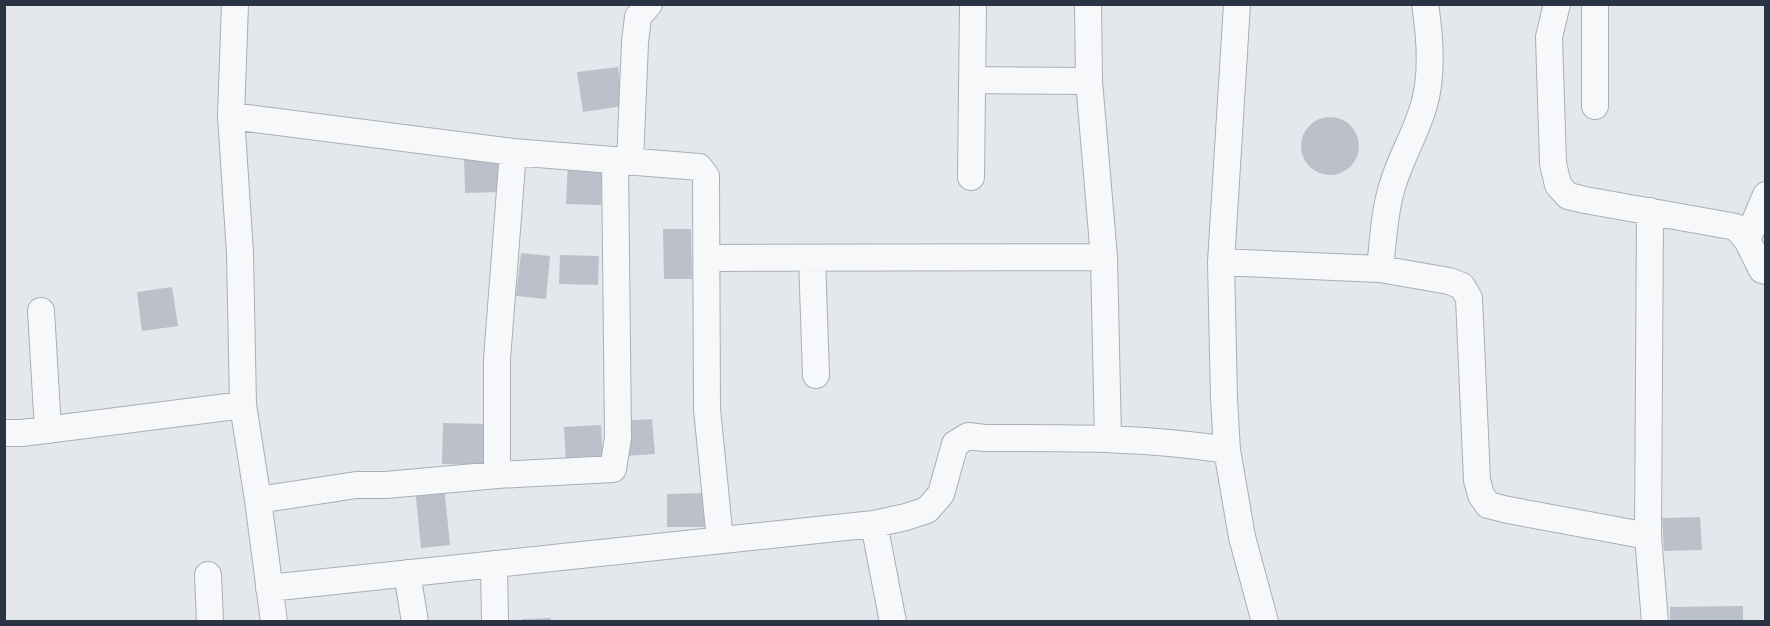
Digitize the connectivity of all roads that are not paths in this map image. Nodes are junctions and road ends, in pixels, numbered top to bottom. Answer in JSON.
{"nodes":[{"id":1,"x":235,"y":4,"type":"edge"},
{"id":2,"x":649,"y":4,"type":"edge"},
{"id":3,"x":973,"y":4,"type":"edge"},
{"id":4,"x":1088,"y":4,"type":"edge"},
{"id":5,"x":1238,"y":4,"type":"edge"},
{"id":6,"x":1425,"y":4,"type":"edge"},
{"id":7,"x":1557,"y":4,"type":"edge"},
{"id":8,"x":1595,"y":4,"type":"edge"},
{"id":9,"x":972,"y":80,"type":"junction"},
{"id":10,"x":1089,"y":81,"type":"junction"},
{"id":11,"x":1595,"y":106,"type":"dead end"},
{"id":12,"x":231,"y":116,"type":"junction"},
{"id":13,"x":513,"y":152,"type":"junction"},
{"id":14,"x":622,"y":161,"type":"junction"},
{"id":15,"x":971,"y":177,"type":"dead end"},
{"id":16,"x":1766,"y":195,"type":"edge"},
{"id":17,"x":1650,"y":211,"type":"junction"},
{"id":18,"x":1747,"y":240,"type":"junction"},
{"id":19,"x":1104,"y":257,"type":"junction"},
{"id":20,"x":708,"y":258,"type":"junction"},
{"id":21,"x":812,"y":258,"type":"junction"},
{"id":22,"x":1221,"y":262,"type":"junction"},
{"id":23,"x":1380,"y":269,"type":"junction"},
{"id":24,"x":1766,"y":271,"type":"edge"},
{"id":25,"x":41,"y":311,"type":"dead end"},
{"id":26,"x":816,"y":375,"type":"dead end"},
{"id":27,"x":243,"y":405,"type":"junction"},
{"id":28,"x":48,"y":430,"type":"junction"},
{"id":29,"x":4,"y":433,"type":"edge"},
{"id":30,"x":1108,"y":439,"type":"junction"},
{"id":31,"x":1227,"y":450,"type":"junction"},
{"id":32,"x":497,"y":475,"type":"junction"},
{"id":33,"x":258,"y":500,"type":"junction"},
{"id":34,"x":874,"y":524,"type":"junction"},
{"id":35,"x":1648,"y":536,"type":"junction"},
{"id":36,"x":720,"y":540,"type":"junction"},
{"id":37,"x":494,"y":564,"type":"junction"},
{"id":38,"x":407,"y":573,"type":"junction"},
{"id":39,"x":208,"y":575,"type":"dead end"},
{"id":40,"x":269,"y":588,"type":"junction"},
{"id":41,"x":210,"y":621,"type":"edge"},
{"id":42,"x":274,"y":621,"type":"edge"},
{"id":43,"x":415,"y":621,"type":"edge"},
{"id":44,"x":495,"y":621,"type":"edge"},
{"id":45,"x":893,"y":621,"type":"edge"},
{"id":46,"x":1265,"y":621,"type":"edge"},
{"id":47,"x":1655,"y":621,"type":"edge"}],
"edges":[{"from":1,"to":12,"type":"street"},
{"from":2,"to":14,"type":"street"},
{"from":3,"to":9,"type":"street"},
{"from":4,"to":10,"type":"street"},
{"from":5,"to":22,"type":"street"},
{"from":6,"to":23,"type":"street"},
{"from":7,"to":17,"type":"street"},
{"from":8,"to":11,"type":"street"},
{"from":9,"to":10,"type":"street"},
{"from":9,"to":15,"type":"street"},
{"from":10,"to":19,"type":"street"},
{"from":12,"to":13,"type":"street"},
{"from":12,"to":27,"type":"street"},
{"from":13,"to":14,"type":"street"},
{"from":13,"to":32,"type":"street"},
{"from":14,"to":20,"type":"street"},
{"from":14,"to":32,"type":"street"},
{"from":16,"to":18,"type":"street"},
{"from":17,"to":18,"type":"street"},
{"from":17,"to":35,"type":"street"},
{"from":18,"to":24,"type":"street"},
{"from":19,"to":21,"type":"street"},
{"from":19,"to":30,"type":"street"},
{"from":20,"to":21,"type":"street"},
{"from":20,"to":36,"type":"street"},
{"from":21,"to":26,"type":"street"},
{"from":22,"to":23,"type":"street"},
{"from":22,"to":31,"type":"street"},
{"from":23,"to":35,"type":"street"},
{"from":25,"to":28,"type":"street"},
{"from":27,"to":28,"type":"street"},
{"from":27,"to":33,"type":"street"},
{"from":28,"to":29,"type":"street"},
{"from":30,"to":31,"type":"street"},
{"from":30,"to":34,"type":"street"},
{"from":31,"to":46,"type":"street"},
{"from":32,"to":33,"type":"street"},
{"from":33,"to":40,"type":"street"},
{"from":34,"to":36,"type":"street"},
{"from":34,"to":45,"type":"street"},
{"from":35,"to":47,"type":"street"},
{"from":36,"to":37,"type":"street"},
{"from":37,"to":38,"type":"street"},
{"from":37,"to":44,"type":"street"},
{"from":38,"to":40,"type":"street"},
{"from":38,"to":43,"type":"street"},
{"from":39,"to":41,"type":"street"},
{"from":40,"to":42,"type":"street"}]}
